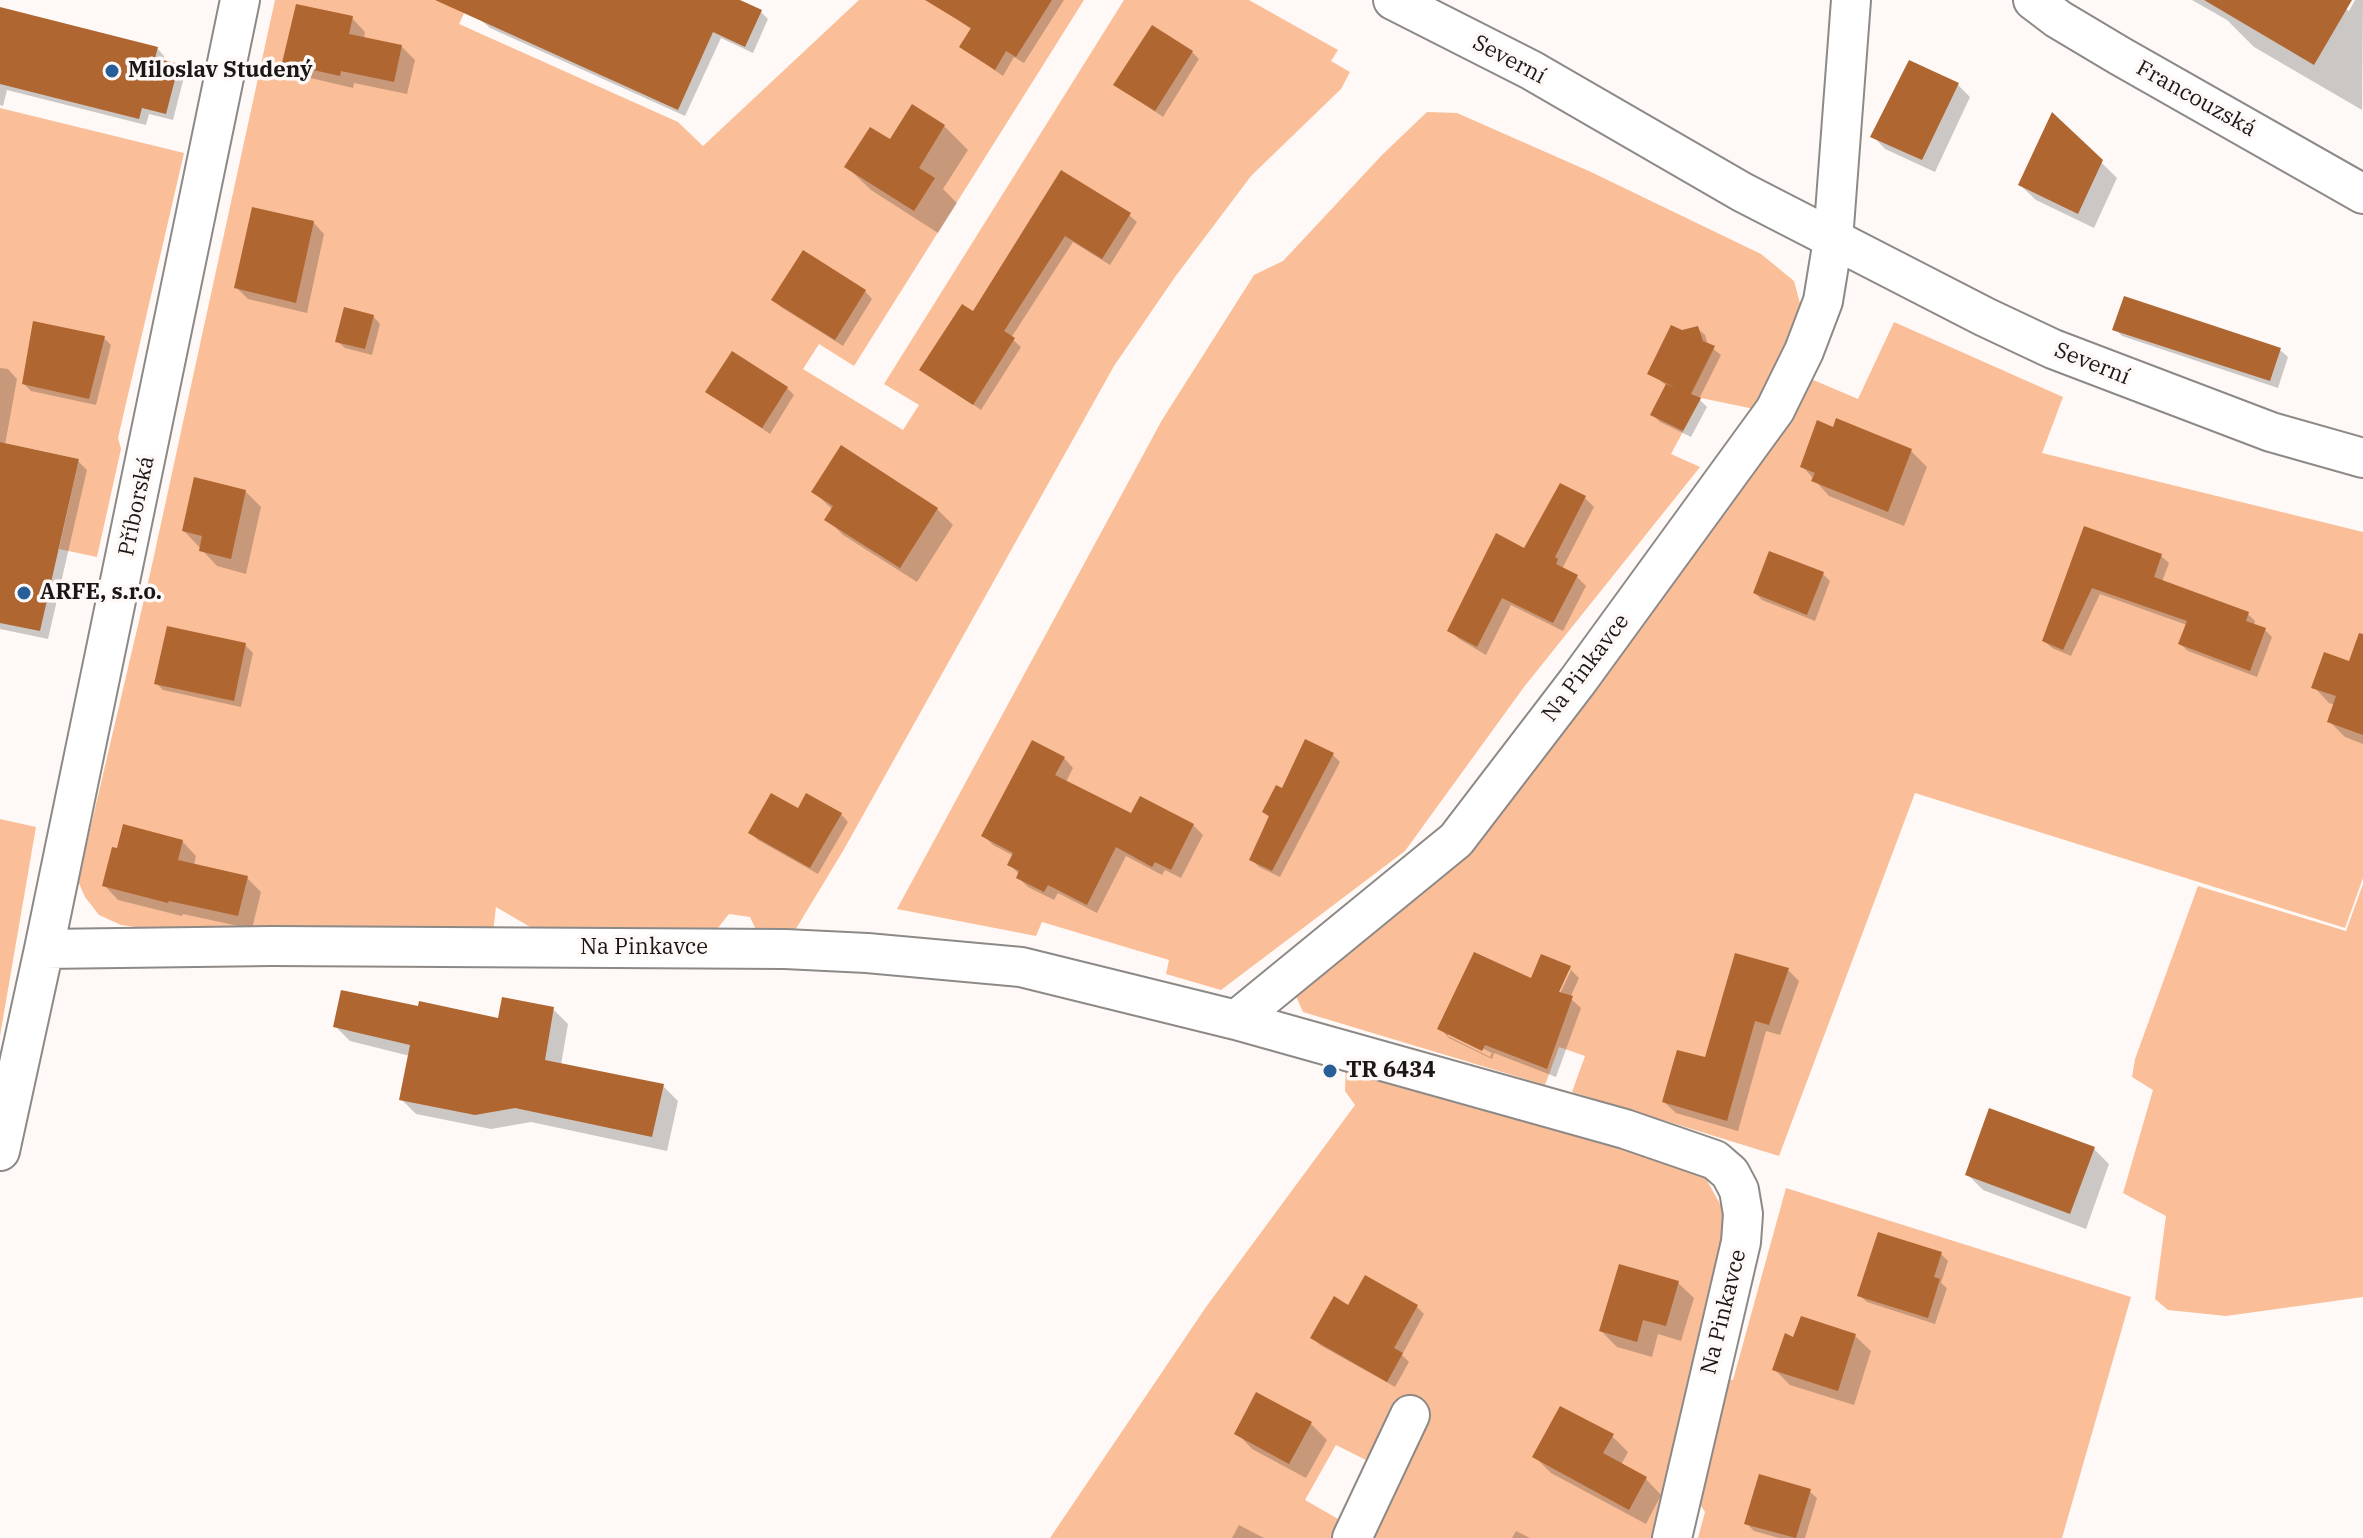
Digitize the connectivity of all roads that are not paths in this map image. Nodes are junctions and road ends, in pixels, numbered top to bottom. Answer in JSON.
{"nodes":[{"id":1,"x":240,"y":0,"type":"edge"},
{"id":2,"x":1851,"y":0,"type":"edge"},
{"id":3,"x":2033,"y":0,"type":"edge"},
{"id":4,"x":1403,"y":5,"type":"edge"},
{"id":5,"x":2363,"y":194,"type":"edge"},
{"id":6,"x":1833,"y":240,"type":"junction"},
{"id":7,"x":2363,"y":435,"type":"edge"},
{"id":8,"x":2316,"y":443,"type":"junction"},
{"id":9,"x":2363,"y":458,"type":"edge"},
{"id":10,"x":44,"y":949,"type":"junction"},
{"id":11,"x":1236,"y":1020,"type":"junction"},
{"id":12,"x":0,"y":1151,"type":"edge"},
{"id":13,"x":1410,"y":1415,"type":"dead end"},
{"id":14,"x":1352,"y":1538,"type":"edge"},
{"id":15,"x":1672,"y":1538,"type":"edge"}],
"edges":[{"from":1,"to":10,"type":"street","name":"Příborská"},
{"from":2,"to":6,"type":"street"},
{"from":3,"to":5,"type":"street","name":"Francouzská"},
{"from":4,"to":6,"type":"street","name":"Severní"},
{"from":6,"to":8,"type":"street","name":"Severní"},
{"from":6,"to":11,"type":"street","name":"Na Pinkavce"},
{"from":7,"to":8,"type":"street"},
{"from":8,"to":9,"type":"street","name":"Severní"},
{"from":10,"to":11,"type":"street","name":"Na Pinkavce"},
{"from":10,"to":12,"type":"street","name":"Příborská"},
{"from":11,"to":15,"type":"street","name":"Na Pinkavce"},
{"from":13,"to":14,"type":"street"}]}
